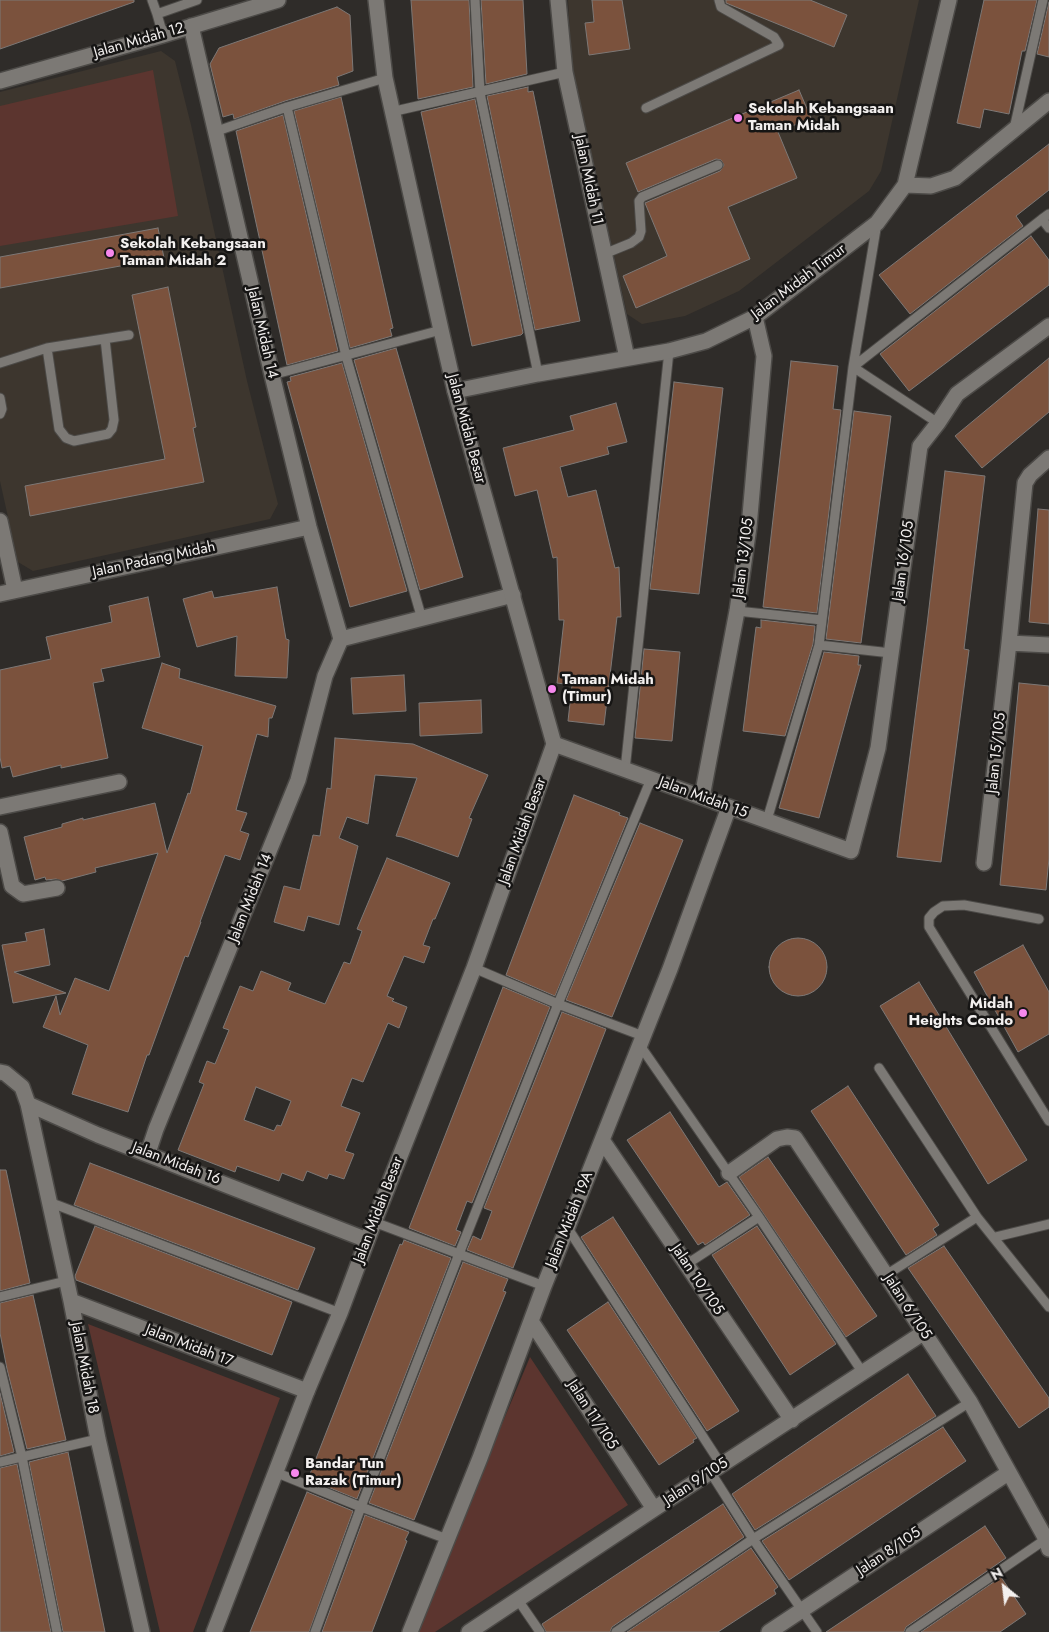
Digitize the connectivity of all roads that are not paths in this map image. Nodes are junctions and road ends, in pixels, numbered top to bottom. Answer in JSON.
{"nodes":[{"id":1,"x":152,"y":0,"type":"edge"},
{"id":2,"x":197,"y":0,"type":"edge"},
{"id":3,"x":278,"y":0,"type":"edge"},
{"id":4,"x":376,"y":0,"type":"edge"},
{"id":5,"x":475,"y":0,"type":"edge"},
{"id":6,"x":558,"y":0,"type":"edge"},
{"id":7,"x":719,"y":0,"type":"edge"},
{"id":8,"x":950,"y":0,"type":"edge"},
{"id":9,"x":1043,"y":0,"type":"edge"},
{"id":10,"x":158,"y":14,"type":"junction"},
{"id":11,"x":191,"y":26,"type":"junction"},
{"id":12,"x":162,"y":36,"type":"junction"},
{"id":13,"x":565,"y":72,"type":"junction"},
{"id":14,"x":385,"y":78,"type":"junction"},
{"id":15,"x":0,"y":81,"type":"edge"},
{"id":16,"x":480,"y":93,"type":"junction"},
{"id":17,"x":1049,"y":101,"type":"edge"},
{"id":18,"x":287,"y":107,"type":"junction"},
{"id":19,"x":646,"y":108,"type":"dead end"},
{"id":20,"x":391,"y":112,"type":"junction"},
{"id":21,"x":1014,"y":129,"type":"junction"},
{"id":22,"x":216,"y":131,"type":"junction"},
{"id":23,"x":718,"y":165,"type":"dead end"},
{"id":24,"x":905,"y":185,"type":"junction"},
{"id":25,"x":1046,"y":217,"type":"edge"},
{"id":26,"x":877,"y":223,"type":"junction"},
{"id":27,"x":1049,"y":228,"type":"edge"},
{"id":28,"x":604,"y":254,"type":"junction"},
{"id":29,"x":755,"y":317,"type":"junction"},
{"id":30,"x":1049,"y":326,"type":"edge"},
{"id":31,"x":440,"y":330,"type":"junction"},
{"id":32,"x":129,"y":336,"type":"dead end"},
{"id":33,"x":105,"y":339,"type":"junction"},
{"id":34,"x":47,"y":348,"type":"junction"},
{"id":35,"x":669,"y":351,"type":"junction"},
{"id":36,"x":346,"y":356,"type":"junction"},
{"id":37,"x":627,"y":358,"type":"junction"},
{"id":38,"x":0,"y":363,"type":"edge"},
{"id":39,"x":853,"y":367,"type":"junction"},
{"id":40,"x":538,"y":374,"type":"junction"},
{"id":41,"x":272,"y":375,"type":"junction"},
{"id":42,"x":455,"y":390,"type":"junction"},
{"id":43,"x":0,"y":398,"type":"edge"},
{"id":44,"x":0,"y":414,"type":"edge"},
{"id":45,"x":938,"y":423,"type":"junction"},
{"id":46,"x":1049,"y":458,"type":"edge"},
{"id":47,"x":0,"y":521,"type":"edge"},
{"id":48,"x":309,"y":527,"type":"junction"},
{"id":49,"x":15,"y":590,"type":"junction"},
{"id":50,"x":0,"y":594,"type":"edge"},
{"id":51,"x":513,"y":595,"type":"junction"},
{"id":52,"x":737,"y":611,"type":"junction"},
{"id":53,"x":422,"y":619,"type":"junction"},
{"id":54,"x":822,"y":620,"type":"junction"},
{"id":55,"x":342,"y":638,"type":"junction"},
{"id":56,"x":1009,"y":643,"type":"junction"},
{"id":57,"x":819,"y":644,"type":"junction"},
{"id":58,"x":1049,"y":645,"type":"edge"},
{"id":59,"x":891,"y":653,"type":"junction"},
{"id":60,"x":554,"y":744,"type":"junction"},
{"id":61,"x":625,"y":770,"type":"junction"},
{"id":62,"x":651,"y":779,"type":"junction"},
{"id":63,"x":119,"y":782,"type":"dead end"},
{"id":64,"x":702,"y":797,"type":"junction"},
{"id":65,"x":0,"y":807,"type":"edge"},
{"id":66,"x":729,"y":807,"type":"junction"},
{"id":67,"x":767,"y":820,"type":"junction"},
{"id":68,"x":0,"y":832,"type":"edge"},
{"id":69,"x":851,"y":851,"type":"joint"},
{"id":70,"x":984,"y":862,"type":"dead end"},
{"id":71,"x":57,"y":888,"type":"dead end"},
{"id":72,"x":1040,"y":919,"type":"dead end"},
{"id":73,"x":474,"y":968,"type":"junction"},
{"id":74,"x":558,"y":1004,"type":"junction"},
{"id":75,"x":641,"y":1040,"type":"junction"},
{"id":76,"x":878,"y":1068,"type":"dead end"},
{"id":77,"x":0,"y":1072,"type":"edge"},
{"id":78,"x":28,"y":1104,"type":"junction"},
{"id":79,"x":1049,"y":1121,"type":"edge"},
{"id":80,"x":602,"y":1140,"type":"junction"},
{"id":81,"x":148,"y":1153,"type":"junction"},
{"id":82,"x":729,"y":1173,"type":"junction"},
{"id":83,"x":50,"y":1202,"type":"junction"},
{"id":84,"x":977,"y":1216,"type":"junction"},
{"id":85,"x":759,"y":1217,"type":"junction"},
{"id":86,"x":374,"y":1222,"type":"junction"},
{"id":87,"x":1049,"y":1224,"type":"edge"},
{"id":88,"x":567,"y":1226,"type":"junction"},
{"id":89,"x":995,"y":1237,"type":"junction"},
{"id":90,"x":367,"y":1240,"type":"junction"},
{"id":91,"x":459,"y":1254,"type":"junction"},
{"id":92,"x":686,"y":1264,"type":"junction"},
{"id":93,"x":886,"y":1275,"type":"junction"},
{"id":94,"x":66,"y":1281,"type":"junction"},
{"id":95,"x":544,"y":1286,"type":"junction"},
{"id":96,"x":0,"y":1296,"type":"edge"},
{"id":97,"x":71,"y":1301,"type":"junction"},
{"id":98,"x":1049,"y":1307,"type":"edge"},
{"id":99,"x":340,"y":1313,"type":"junction"},
{"id":100,"x":531,"y":1322,"type":"junction"},
{"id":101,"x":923,"y":1333,"type":"junction"},
{"id":102,"x":0,"y":1367,"type":"edge"},
{"id":103,"x":863,"y":1373,"type":"junction"},
{"id":104,"x":307,"y":1391,"type":"junction"},
{"id":105,"x":970,"y":1402,"type":"junction"},
{"id":106,"x":792,"y":1420,"type":"junction"},
{"id":107,"x":98,"y":1439,"type":"junction"},
{"id":108,"x":22,"y":1457,"type":"junction"},
{"id":109,"x":0,"y":1462,"type":"edge"},
{"id":110,"x":716,"y":1469,"type":"junction"},
{"id":111,"x":275,"y":1472,"type":"junction"},
{"id":112,"x":1008,"y":1473,"type":"junction"},
{"id":113,"x":361,"y":1507,"type":"junction"},
{"id":114,"x":654,"y":1509,"type":"junction"},
{"id":115,"x":447,"y":1539,"type":"junction"},
{"id":116,"x":753,"y":1539,"type":"junction"},
{"id":117,"x":1048,"y":1544,"type":"edge"},
{"id":118,"x":518,"y":1600,"type":"junction"},
{"id":119,"x":802,"y":1610,"type":"junction"},
{"id":120,"x":57,"y":1632,"type":"edge"},
{"id":121,"x":142,"y":1632,"type":"edge"},
{"id":122,"x":214,"y":1632,"type":"edge"},
{"id":123,"x":315,"y":1632,"type":"edge"},
{"id":124,"x":410,"y":1632,"type":"edge"},
{"id":125,"x":469,"y":1632,"type":"edge"},
{"id":126,"x":540,"y":1632,"type":"edge"},
{"id":127,"x":616,"y":1632,"type":"edge"},
{"id":128,"x":769,"y":1632,"type":"edge"},
{"id":129,"x":817,"y":1632,"type":"edge"},
{"id":130,"x":910,"y":1632,"type":"edge"}],
"edges":[{"from":1,"to":10,"type":"lane"},
{"from":2,"to":10,"type":"lane"},
{"from":3,"to":11,"type":"street","name":"Jalan Midah 12"},
{"from":4,"to":14,"type":"street","name":"Jalan Midah Besar"},
{"from":5,"to":16,"type":"lane"},
{"from":6,"to":13,"type":"street","name":"Jalan MIdah 11"},
{"from":7,"to":19,"type":"lane"},
{"from":8,"to":24,"type":"street","name":"Jalan Midah Timur"},
{"from":9,"to":21,"type":"lane"},
{"from":10,"to":12,"type":"lane"},
{"from":11,"to":12,"type":"street","name":"Jalan Midah 12"},
{"from":11,"to":22,"type":"street","name":"Jalan Midah 14"},
{"from":12,"to":15,"type":"street","name":"Jalan Midah 12"},
{"from":13,"to":16,"type":"lane"},
{"from":13,"to":28,"type":"street","name":"Jalan MIdah 11"},
{"from":14,"to":18,"type":"lane"},
{"from":14,"to":20,"type":"street","name":"Jalan Midah Besar"},
{"from":16,"to":20,"type":"lane"},
{"from":16,"to":40,"type":"lane"},
{"from":17,"to":21,"type":"street"},
{"from":18,"to":22,"type":"lane"},
{"from":18,"to":36,"type":"lane"},
{"from":20,"to":31,"type":"street","name":"Jalan Midah Besar"},
{"from":21,"to":24,"type":"street"},
{"from":22,"to":41,"type":"street","name":"Jalan Midah 14"},
{"from":23,"to":28,"type":"lane"},
{"from":24,"to":26,"type":"street","name":"Jalan Midah Timur"},
{"from":25,"to":27,"type":"lane"},
{"from":25,"to":39,"type":"lane"},
{"from":26,"to":29,"type":"street","name":"Jalan Midah Timur"},
{"from":26,"to":39,"type":"lane"},
{"from":28,"to":37,"type":"street","name":"Jalan MIdah 11"},
{"from":29,"to":35,"type":"street","name":"Jalan Midah Timur"},
{"from":29,"to":52,"type":"street","name":"Jalan 13/105"},
{"from":30,"to":45,"type":"street","name":"Jalan 16/105"},
{"from":31,"to":36,"type":"lane"},
{"from":31,"to":42,"type":"street","name":"Jalan Midah Besar"},
{"from":32,"to":33,"type":"lane"},
{"from":33,"to":34,"type":"lane"},
{"from":33,"to":34,"type":"lane"},
{"from":34,"to":38,"type":"lane"},
{"from":35,"to":37,"type":"street","name":"Jalan Midah Timur"},
{"from":35,"to":61,"type":"lane"},
{"from":36,"to":41,"type":"lane"},
{"from":36,"to":53,"type":"lane"},
{"from":37,"to":40,"type":"street","name":"Jalan Midah Timur"},
{"from":39,"to":45,"type":"lane"},
{"from":39,"to":54,"type":"lane"},
{"from":40,"to":42,"type":"street","name":"Jalan Midah Timur"},
{"from":41,"to":48,"type":"street","name":"Jalan Midah 14"},
{"from":42,"to":51,"type":"street","name":"Jalan Midah Besar"},
{"from":43,"to":44,"type":"lane"},
{"from":45,"to":59,"type":"street","name":"Jalan 16/105"},
{"from":46,"to":56,"type":"street","name":"Jalan 15/105"},
{"from":47,"to":49,"type":"street"},
{"from":48,"to":49,"type":"street","name":"Jalan Padang Midah"},
{"from":48,"to":55,"type":"street","name":"Jalan Midah 14"},
{"from":49,"to":50,"type":"street","name":"Jalan Padang Midah"},
{"from":51,"to":53,"type":"street"},
{"from":51,"to":60,"type":"street","name":"Jalan Midah Besar"},
{"from":52,"to":54,"type":"lane"},
{"from":52,"to":64,"type":"street","name":"Jalan 13/105"},
{"from":53,"to":55,"type":"street"},
{"from":54,"to":57,"type":"lane"},
{"from":55,"to":81,"type":"street","name":"Jalan Midah 14"},
{"from":56,"to":58,"type":"street"},
{"from":56,"to":70,"type":"street","name":"Jalan 15/105"},
{"from":57,"to":59,"type":"lane"},
{"from":57,"to":67,"type":"lane"},
{"from":59,"to":69,"type":"street","name":"Jalan 16/105"},
{"from":60,"to":61,"type":"street","name":"Jalan Midah 15"},
{"from":60,"to":73,"type":"street","name":"Jalan Midah Besar"},
{"from":61,"to":62,"type":"street","name":"Jalan Midah 15"},
{"from":62,"to":64,"type":"street","name":"Jalan Midah 15"},
{"from":62,"to":74,"type":"lane"},
{"from":63,"to":65,"type":"street"},
{"from":64,"to":66,"type":"street","name":"Jalan Midah 15"},
{"from":66,"to":67,"type":"street","name":"Jalan Midah 15"},
{"from":66,"to":75,"type":"street","name":"Jalan Midah 19A"},
{"from":67,"to":69,"type":"street","name":"Jalan Midah 15"},
{"from":68,"to":71,"type":"street"},
{"from":72,"to":79,"type":"lane"},
{"from":73,"to":74,"type":"lane"},
{"from":73,"to":86,"type":"street","name":"Jalan Midah Besar"},
{"from":74,"to":75,"type":"lane"},
{"from":74,"to":91,"type":"lane"},
{"from":75,"to":80,"type":"street","name":"Jalan Midah 19A"},
{"from":75,"to":82,"type":"lane"},
{"from":76,"to":84,"type":"lane"},
{"from":77,"to":78,"type":"street"},
{"from":78,"to":81,"type":"street","name":"Jalan Midah 16"},
{"from":78,"to":83,"type":"street","name":"Jalan Midah 18"},
{"from":80,"to":88,"type":"street","name":"Jalan Midah 19A"},
{"from":80,"to":92,"type":"street","name":"Jalan 10/105"},
{"from":81,"to":90,"type":"street","name":"Jalan Midah 16"},
{"from":82,"to":85,"type":"lane"},
{"from":82,"to":93,"type":"street","name":"Jalan 6/105"},
{"from":83,"to":94,"type":"street","name":"Jalan Midah 18"},
{"from":83,"to":99,"type":"lane"},
{"from":84,"to":89,"type":"lane"},
{"from":84,"to":93,"type":"lane"},
{"from":85,"to":92,"type":"lane"},
{"from":85,"to":103,"type":"lane"},
{"from":86,"to":90,"type":"street","name":"Jalan Midah Besar"},
{"from":86,"to":91,"type":"lane"},
{"from":87,"to":89,"type":"lane"},
{"from":88,"to":95,"type":"street","name":"Jalan Midah 19A"},
{"from":88,"to":110,"type":"lane"},
{"from":89,"to":98,"type":"lane"},
{"from":90,"to":99,"type":"street","name":"Jalan Midah Besar"},
{"from":91,"to":95,"type":"lane"},
{"from":91,"to":113,"type":"lane"},
{"from":92,"to":106,"type":"street","name":"Jalan 10/105"},
{"from":93,"to":101,"type":"street","name":"Jalan 6/105"},
{"from":94,"to":96,"type":"lane"},
{"from":94,"to":97,"type":"street","name":"Jalan Midah 18"},
{"from":95,"to":100,"type":"street","name":"Jalan Midah 19A"},
{"from":97,"to":104,"type":"street","name":"Jalan Midah 17"},
{"from":97,"to":107,"type":"street","name":"Jalan Midah 18"},
{"from":99,"to":104,"type":"street","name":"Jalan Midah Besar"},
{"from":100,"to":114,"type":"street","name":"Jalan 11/105"},
{"from":100,"to":115,"type":"street","name":"Jalan Midah 19A"},
{"from":101,"to":103,"type":"street","name":"Jalan 9/105"},
{"from":101,"to":105,"type":"street","name":"Jalan 6/105"},
{"from":102,"to":108,"type":"lane"},
{"from":103,"to":106,"type":"street","name":"Jalan 9/105"},
{"from":104,"to":111,"type":"street","name":"Jalan Midah Besar"},
{"from":105,"to":112,"type":"street","name":"Jalan 6/105"},
{"from":105,"to":116,"type":"lane"},
{"from":106,"to":110,"type":"street","name":"Jalan 9/105"},
{"from":107,"to":108,"type":"lane"},
{"from":107,"to":121,"type":"street","name":"Jalan Midah 18"},
{"from":108,"to":109,"type":"lane"},
{"from":108,"to":120,"type":"lane"},
{"from":110,"to":114,"type":"street","name":"Jalan 9/105"},
{"from":110,"to":116,"type":"lane"},
{"from":111,"to":113,"type":"lane"},
{"from":111,"to":122,"type":"street","name":"Jalan Midah Besar"},
{"from":112,"to":117,"type":"street","name":"Jalan 6/105"},
{"from":112,"to":119,"type":"street","name":"Jalan 8/105"},
{"from":113,"to":115,"type":"lane"},
{"from":113,"to":123,"type":"lane"},
{"from":114,"to":118,"type":"street","name":"Jalan 9/105"},
{"from":115,"to":124,"type":"street","name":"Jalan Midah 19A"},
{"from":116,"to":119,"type":"lane"},
{"from":116,"to":127,"type":"lane"},
{"from":117,"to":130,"type":"lane"},
{"from":118,"to":125,"type":"street","name":"Jalan 9/105"},
{"from":118,"to":126,"type":"lane"},
{"from":119,"to":128,"type":"street","name":"Jalan 8/105"},
{"from":119,"to":129,"type":"lane"}]}
